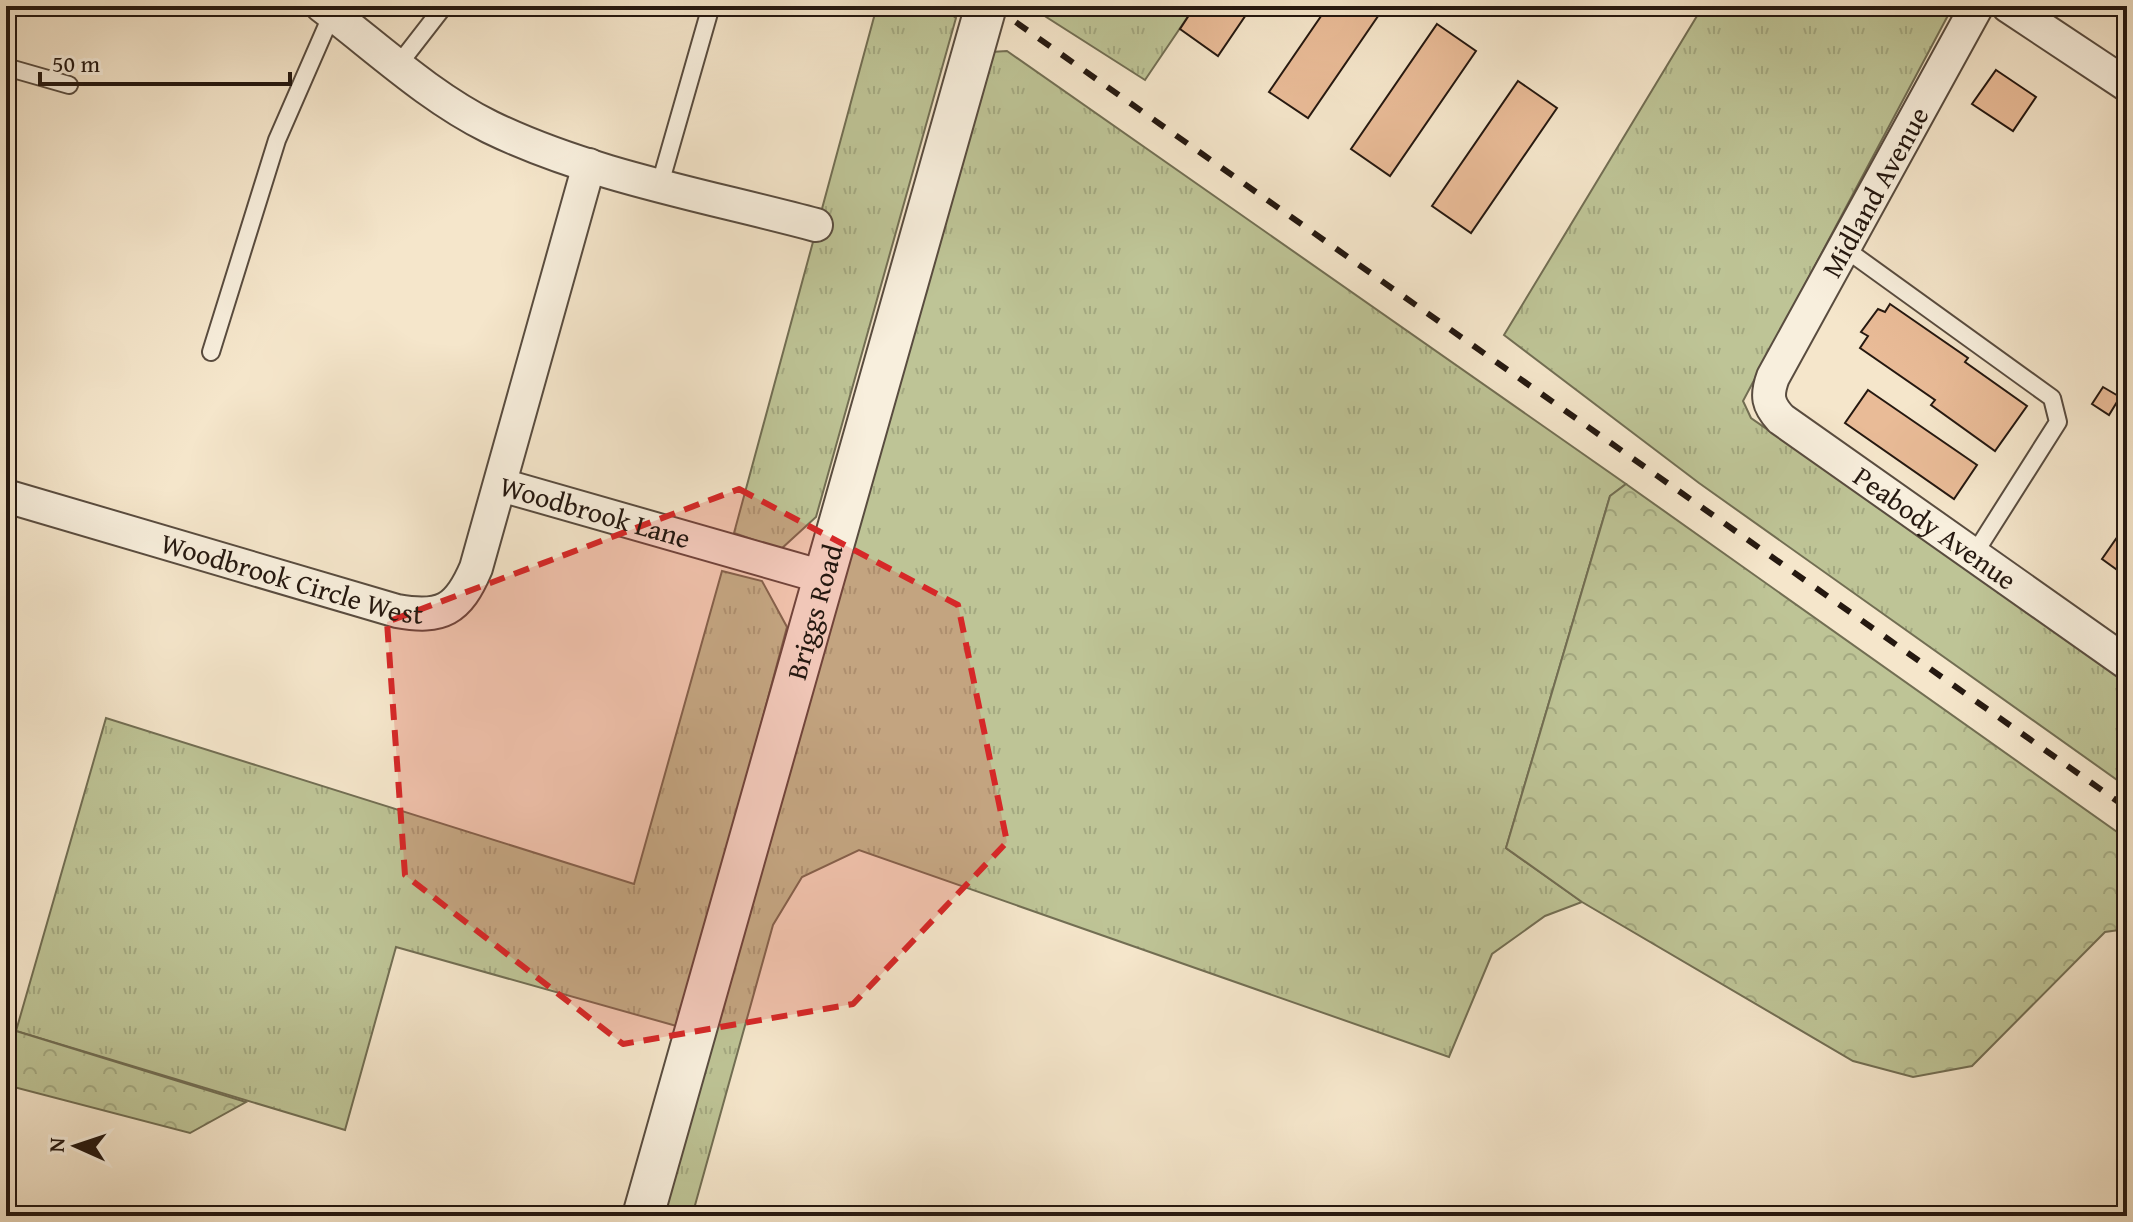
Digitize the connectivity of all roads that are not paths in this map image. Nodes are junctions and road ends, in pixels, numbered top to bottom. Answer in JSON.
{"nodes":[{"id":1,"x":444,"y":6,"type":"edge"},
{"id":2,"x":711,"y":6,"type":"edge"},
{"id":3,"x":986,"y":6,"type":"edge"},
{"id":4,"x":1977,"y":6,"type":"edge"},
{"id":5,"x":2008,"y":6,"type":"edge"},
{"id":6,"x":327,"y":10,"type":"edge"},
{"id":7,"x":399,"y":64,"type":"junction"},
{"id":8,"x":6,"y":67,"type":"edge"},
{"id":9,"x":69,"y":85,"type":"dead end"},
{"id":10,"x":2127,"y":85,"type":"edge"},
{"id":11,"x":589,"y":165,"type":"junction"},
{"id":12,"x":660,"y":184,"type":"junction"},
{"id":13,"x":816,"y":225,"type":"dead end"},
{"id":14,"x":1844,"y":248,"type":"junction"},
{"id":15,"x":211,"y":352,"type":"dead end"},
{"id":16,"x":1773,"y":377,"type":"joint"},
{"id":17,"x":501,"y":485,"type":"junction"},
{"id":18,"x":6,"y":496,"type":"edge"},
{"id":19,"x":1973,"y":556,"type":"junction"},
{"id":20,"x":823,"y":577,"type":"junction"},
{"id":21,"x":2127,"y":663,"type":"edge"},
{"id":22,"x":643,"y":1216,"type":"edge"}],
"edges":[{"from":1,"to":7,"type":"lane"},
{"from":2,"to":12,"type":"lane"},
{"from":3,"to":20,"type":"street","name":"Briggs Road"},
{"from":4,"to":14,"type":"street","name":"Midland Avenue"},
{"from":5,"to":10,"type":"street"},
{"from":6,"to":7,"type":"street"},
{"from":6,"to":15,"type":"lane"},
{"from":7,"to":11,"type":"street"},
{"from":8,"to":9,"type":"lane"},
{"from":11,"to":12,"type":"street"},
{"from":11,"to":17,"type":"street","name":"Woodbrook Lane"},
{"from":12,"to":13,"type":"street"},
{"from":14,"to":16,"type":"street","name":"Midland Avenue"},
{"from":14,"to":19,"type":"lane"},
{"from":16,"to":19,"type":"street","name":"Peabody Avenue"},
{"from":17,"to":18,"type":"street","name":"Woodbrook Circle West"},
{"from":17,"to":20,"type":"street","name":"Woodbrook Lane"},
{"from":19,"to":21,"type":"street","name":"Peabody Avenue"},
{"from":20,"to":22,"type":"street","name":"Briggs Road"}]}
